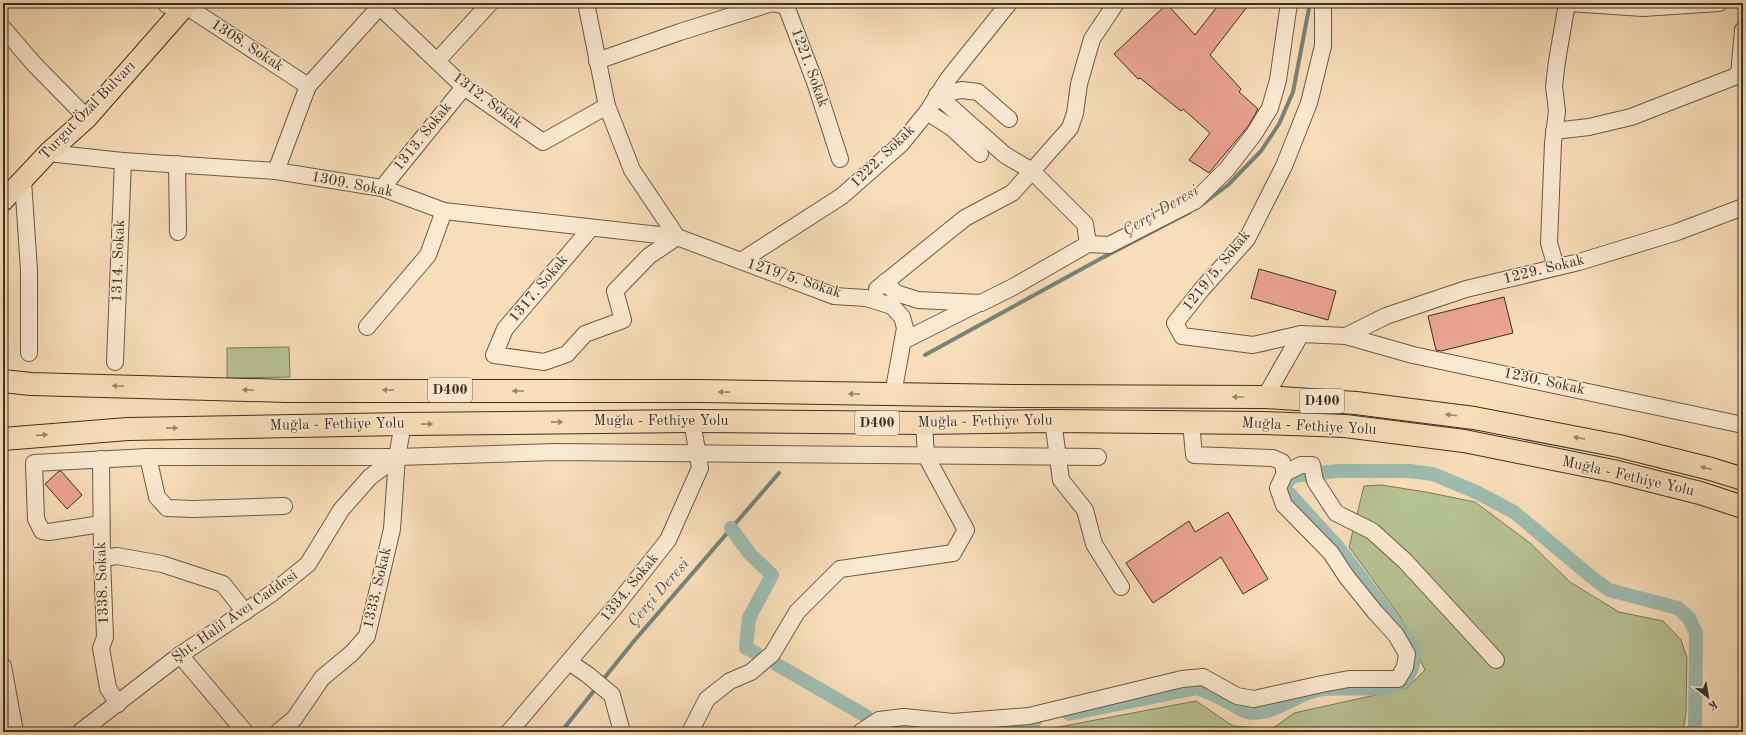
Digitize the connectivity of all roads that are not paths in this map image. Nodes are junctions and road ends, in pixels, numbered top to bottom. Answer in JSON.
{"nodes":[{"id":1,"x":165,"y":3,"type":"edge"},
{"id":2,"x":490,"y":3,"type":"edge"},
{"id":3,"x":586,"y":3,"type":"edge"},
{"id":4,"x":1009,"y":3,"type":"edge"},
{"id":5,"x":1116,"y":3,"type":"edge"},
{"id":6,"x":1289,"y":3,"type":"edge"},
{"id":7,"x":1323,"y":3,"type":"edge"},
{"id":8,"x":1568,"y":3,"type":"edge"},
{"id":9,"x":1719,"y":3,"type":"edge"},
{"id":10,"x":187,"y":4,"type":"edge"},
{"id":11,"x":381,"y":5,"type":"edge"},
{"id":12,"x":787,"y":5,"type":"edge"},
{"id":13,"x":3,"y":28,"type":"edge"},
{"id":14,"x":1743,"y":30,"type":"edge"},
{"id":15,"x":437,"y":61,"type":"junction"},
{"id":16,"x":597,"y":61,"type":"junction"},
{"id":17,"x":308,"y":86,"type":"junction"},
{"id":18,"x":464,"y":87,"type":"junction"},
{"id":19,"x":936,"y":96,"type":"junction"},
{"id":20,"x":607,"y":106,"type":"junction"},
{"id":21,"x":927,"y":112,"type":"junction"},
{"id":22,"x":87,"y":118,"type":"junction"},
{"id":23,"x":1009,"y":119,"type":"dead end"},
{"id":24,"x":1554,"y":131,"type":"junction"},
{"id":25,"x":48,"y":153,"type":"junction"},
{"id":26,"x":980,"y":154,"type":"dead end"},
{"id":27,"x":840,"y":159,"type":"dead end"},
{"id":28,"x":122,"y":161,"type":"junction"},
{"id":29,"x":177,"y":164,"type":"junction"},
{"id":30,"x":1032,"y":170,"type":"junction"},
{"id":31,"x":276,"y":171,"type":"junction"},
{"id":32,"x":23,"y":181,"type":"junction"},
{"id":33,"x":382,"y":188,"type":"junction"},
{"id":34,"x":3,"y":201,"type":"edge"},
{"id":35,"x":1743,"y":207,"type":"edge"},
{"id":36,"x":444,"y":211,"type":"junction"},
{"id":37,"x":591,"y":228,"type":"junction"},
{"id":38,"x":178,"y":232,"type":"dead end"},
{"id":39,"x":677,"y":237,"type":"junction"},
{"id":40,"x":1088,"y":244,"type":"junction"},
{"id":41,"x":741,"y":262,"type":"junction"},
{"id":42,"x":1556,"y":267,"type":"junction"},
{"id":43,"x":885,"y":282,"type":"junction"},
{"id":44,"x":866,"y":298,"type":"junction"},
{"id":45,"x":981,"y":302,"type":"junction"},
{"id":46,"x":367,"y":327,"type":"dead end"},
{"id":47,"x":1301,"y":334,"type":"junction"},
{"id":48,"x":1346,"y":336,"type":"junction"},
{"id":49,"x":903,"y":341,"type":"junction"},
{"id":50,"x":29,"y":353,"type":"dead end"},
{"id":51,"x":115,"y":362,"type":"dead end"},
{"id":52,"x":3,"y":381,"type":"edge"},
{"id":53,"x":893,"y":394,"type":"junction"},
{"id":54,"x":1265,"y":397,"type":"junction"},
{"id":55,"x":692,"y":420,"type":"junction"},
{"id":56,"x":1053,"y":421,"type":"junction"},
{"id":57,"x":1191,"y":422,"type":"junction"},
{"id":58,"x":924,"y":423,"type":"junction"},
{"id":59,"x":403,"y":424,"type":"junction"},
{"id":60,"x":1743,"y":425,"type":"edge"},
{"id":61,"x":3,"y":439,"type":"edge"},
{"id":62,"x":698,"y":453,"type":"junction"},
{"id":63,"x":397,"y":456,"type":"junction"},
{"id":64,"x":926,"y":456,"type":"junction"},
{"id":65,"x":148,"y":457,"type":"junction"},
{"id":66,"x":1058,"y":458,"type":"junction"},
{"id":67,"x":1098,"y":458,"type":"dead end"},
{"id":68,"x":101,"y":459,"type":"junction"},
{"id":69,"x":1285,"y":473,"type":"junction"},
{"id":70,"x":1743,"y":479,"type":"edge"},
{"id":71,"x":284,"y":506,"type":"dead end"},
{"id":72,"x":1743,"y":507,"type":"edge"},
{"id":73,"x":101,"y":524,"type":"junction"},
{"id":74,"x":102,"y":558,"type":"junction"},
{"id":75,"x":1121,"y":587,"type":"dead end"},
{"id":76,"x":245,"y":612,"type":"junction"},
{"id":77,"x":180,"y":655,"type":"junction"},
{"id":78,"x":1496,"y":660,"type":"dead end"},
{"id":79,"x":569,"y":662,"type":"junction"},
{"id":80,"x":3,"y":666,"type":"edge"},
{"id":81,"x":118,"y":704,"type":"junction"},
{"id":82,"x":15,"y":732,"type":"edge"},
{"id":83,"x":80,"y":732,"type":"edge"},
{"id":84,"x":245,"y":732,"type":"edge"},
{"id":85,"x":278,"y":732,"type":"edge"},
{"id":86,"x":509,"y":732,"type":"edge"},
{"id":87,"x":622,"y":732,"type":"edge"},
{"id":88,"x":690,"y":732,"type":"edge"},
{"id":89,"x":861,"y":732,"type":"edge"}],
"edges":[{"from":1,"to":10,"type":"street"},
{"from":2,"to":15,"type":"street"},
{"from":3,"to":16,"type":"street"},
{"from":4,"to":19,"type":"street","name":"1222. Sokak"},
{"from":5,"to":30,"type":"street"},
{"from":6,"to":40,"type":"street"},
{"from":7,"to":47,"type":"street","name":"1219/5. Sokak"},
{"from":8,"to":9,"type":"street"},
{"from":8,"to":24,"type":"street"},
{"from":10,"to":17,"type":"street","name":"1308. Sokak"},
{"from":10,"to":22,"type":"main road","name":"Turgut Özal Bulvarı"},
{"from":11,"to":15,"type":"street","name":"1312. Sokak"},
{"from":11,"to":17,"type":"street"},
{"from":12,"to":16,"type":"street","name":"1221. Sokak"},
{"from":12,"to":27,"type":"street","name":"1221. Sokak"},
{"from":13,"to":22,"type":"street"},
{"from":14,"to":24,"type":"street"},
{"from":15,"to":18,"type":"street","name":"1312. Sokak"},
{"from":16,"to":20,"type":"street"},
{"from":17,"to":31,"type":"street"},
{"from":18,"to":20,"type":"street","name":"1312. Sokak"},
{"from":18,"to":33,"type":"street","name":"1313. Sokak"},
{"from":19,"to":21,"type":"street","name":"1222. Sokak"},
{"from":19,"to":23,"type":"street"},
{"from":19,"to":30,"type":"street"},
{"from":20,"to":39,"type":"street"},
{"from":21,"to":26,"type":"street"},
{"from":21,"to":41,"type":"street","name":"1222. Sokak"},
{"from":22,"to":25,"type":"main road","name":"Turgut Özal Bulvarı"},
{"from":24,"to":42,"type":"street"},
{"from":25,"to":28,"type":"street","name":"1309. Sokak"},
{"from":25,"to":32,"type":"main road","name":"Turgut Özal Bulvarı"},
{"from":28,"to":29,"type":"street","name":"1309. Sokak"},
{"from":28,"to":51,"type":"street","name":"1314. Sokak"},
{"from":29,"to":31,"type":"street","name":"1309. Sokak"},
{"from":29,"to":38,"type":"street"},
{"from":30,"to":40,"type":"street"},
{"from":30,"to":43,"type":"street"},
{"from":31,"to":33,"type":"street","name":"1309. Sokak"},
{"from":32,"to":34,"type":"main road","name":"Turgut Özal Bulvarı"},
{"from":32,"to":50,"type":"street"},
{"from":33,"to":36,"type":"street","name":"1309. Sokak"},
{"from":35,"to":42,"type":"street","name":"1229. Sokak"},
{"from":36,"to":37,"type":"street","name":"1309. Sokak"},
{"from":36,"to":46,"type":"street"},
{"from":37,"to":39,"type":"street","name":"1309. Sokak"},
{"from":37,"to":39,"type":"street","name":"1317. Sokak"},
{"from":39,"to":41,"type":"street","name":"1219/5. Sokak"},
{"from":40,"to":45,"type":"street"},
{"from":41,"to":44,"type":"street","name":"1219/5. Sokak"},
{"from":42,"to":48,"type":"street","name":"1229. Sokak"},
{"from":43,"to":44,"type":"street"},
{"from":43,"to":45,"type":"street"},
{"from":44,"to":49,"type":"street","name":"1219/5. Sokak"},
{"from":45,"to":49,"type":"street"},
{"from":47,"to":48,"type":"street","name":"1219/5. Sokak"},
{"from":47,"to":54,"type":"street"},
{"from":48,"to":60,"type":"street","name":"1230. Sokak"},
{"from":49,"to":53,"type":"street","name":"1219/5. Sokak"},
{"from":53,"to":52,"type":"highway","name":"Muğla - Fethiye Yolu","number":"D400","one_way":true},
{"from":54,"to":53,"type":"highway","name":"Muğla - Fethiye Yolu","number":"D400","one_way":true},
{"from":70,"to":54,"type":"highway","name":"Muğla - Fethiye Yolu","number":"D400","one_way":true},
{"from":55,"to":58,"type":"highway","name":"Muğla - Fethiye Yolu","number":"D400"},
{"from":59,"to":55,"type":"highway","name":"Muğla - Fethiye Yolu","number":"D400","one_way":true},
{"from":55,"to":62,"type":"street","name":"1334. Sokak"},
{"from":56,"to":57,"type":"highway","name":"Muğla - Fethiye Yolu","number":"D400"},
{"from":56,"to":58,"type":"highway","name":"Muğla - Fethiye Yolu","number":"D400"},
{"from":56,"to":66,"type":"street"},
{"from":57,"to":69,"type":"street"},
{"from":57,"to":72,"type":"highway","name":"Muğla - Fethiye Yolu","number":"D400"},
{"from":58,"to":64,"type":"street"},
{"from":61,"to":59,"type":"highway","name":"Muğla - Fethiye Yolu","number":"D400","one_way":true},
{"from":59,"to":63,"type":"street"},
{"from":62,"to":63,"type":"street"},
{"from":62,"to":64,"type":"street"},
{"from":62,"to":79,"type":"street","name":"1334. Sokak"},
{"from":63,"to":65,"type":"street"},
{"from":63,"to":76,"type":"street","name":"Şht. Halil Avcı Caddesi"},
{"from":63,"to":85,"type":"street","name":"1333. Sokak"},
{"from":64,"to":66,"type":"street"},
{"from":64,"to":88,"type":"street"},
{"from":65,"to":68,"type":"street"},
{"from":65,"to":71,"type":"street"},
{"from":66,"to":67,"type":"street"},
{"from":66,"to":75,"type":"street"},
{"from":68,"to":73,"type":"street","name":"1338. Sokak"},
{"from":68,"to":73,"type":"street"},
{"from":69,"to":78,"type":"street"},
{"from":69,"to":89,"type":"street"},
{"from":73,"to":74,"type":"street","name":"1338. Sokak"},
{"from":74,"to":76,"type":"street"},
{"from":74,"to":81,"type":"street","name":"1338. Sokak"},
{"from":76,"to":77,"type":"street","name":"Şht. Halil Avcı Caddesi"},
{"from":77,"to":81,"type":"street","name":"Şht. Halil Avcı Caddesi"},
{"from":77,"to":84,"type":"street"},
{"from":79,"to":86,"type":"street","name":"1334. Sokak"},
{"from":79,"to":87,"type":"street"},
{"from":80,"to":82,"type":"street"},
{"from":81,"to":83,"type":"street","name":"Şht. Halil Avcı Caddesi"}]}
